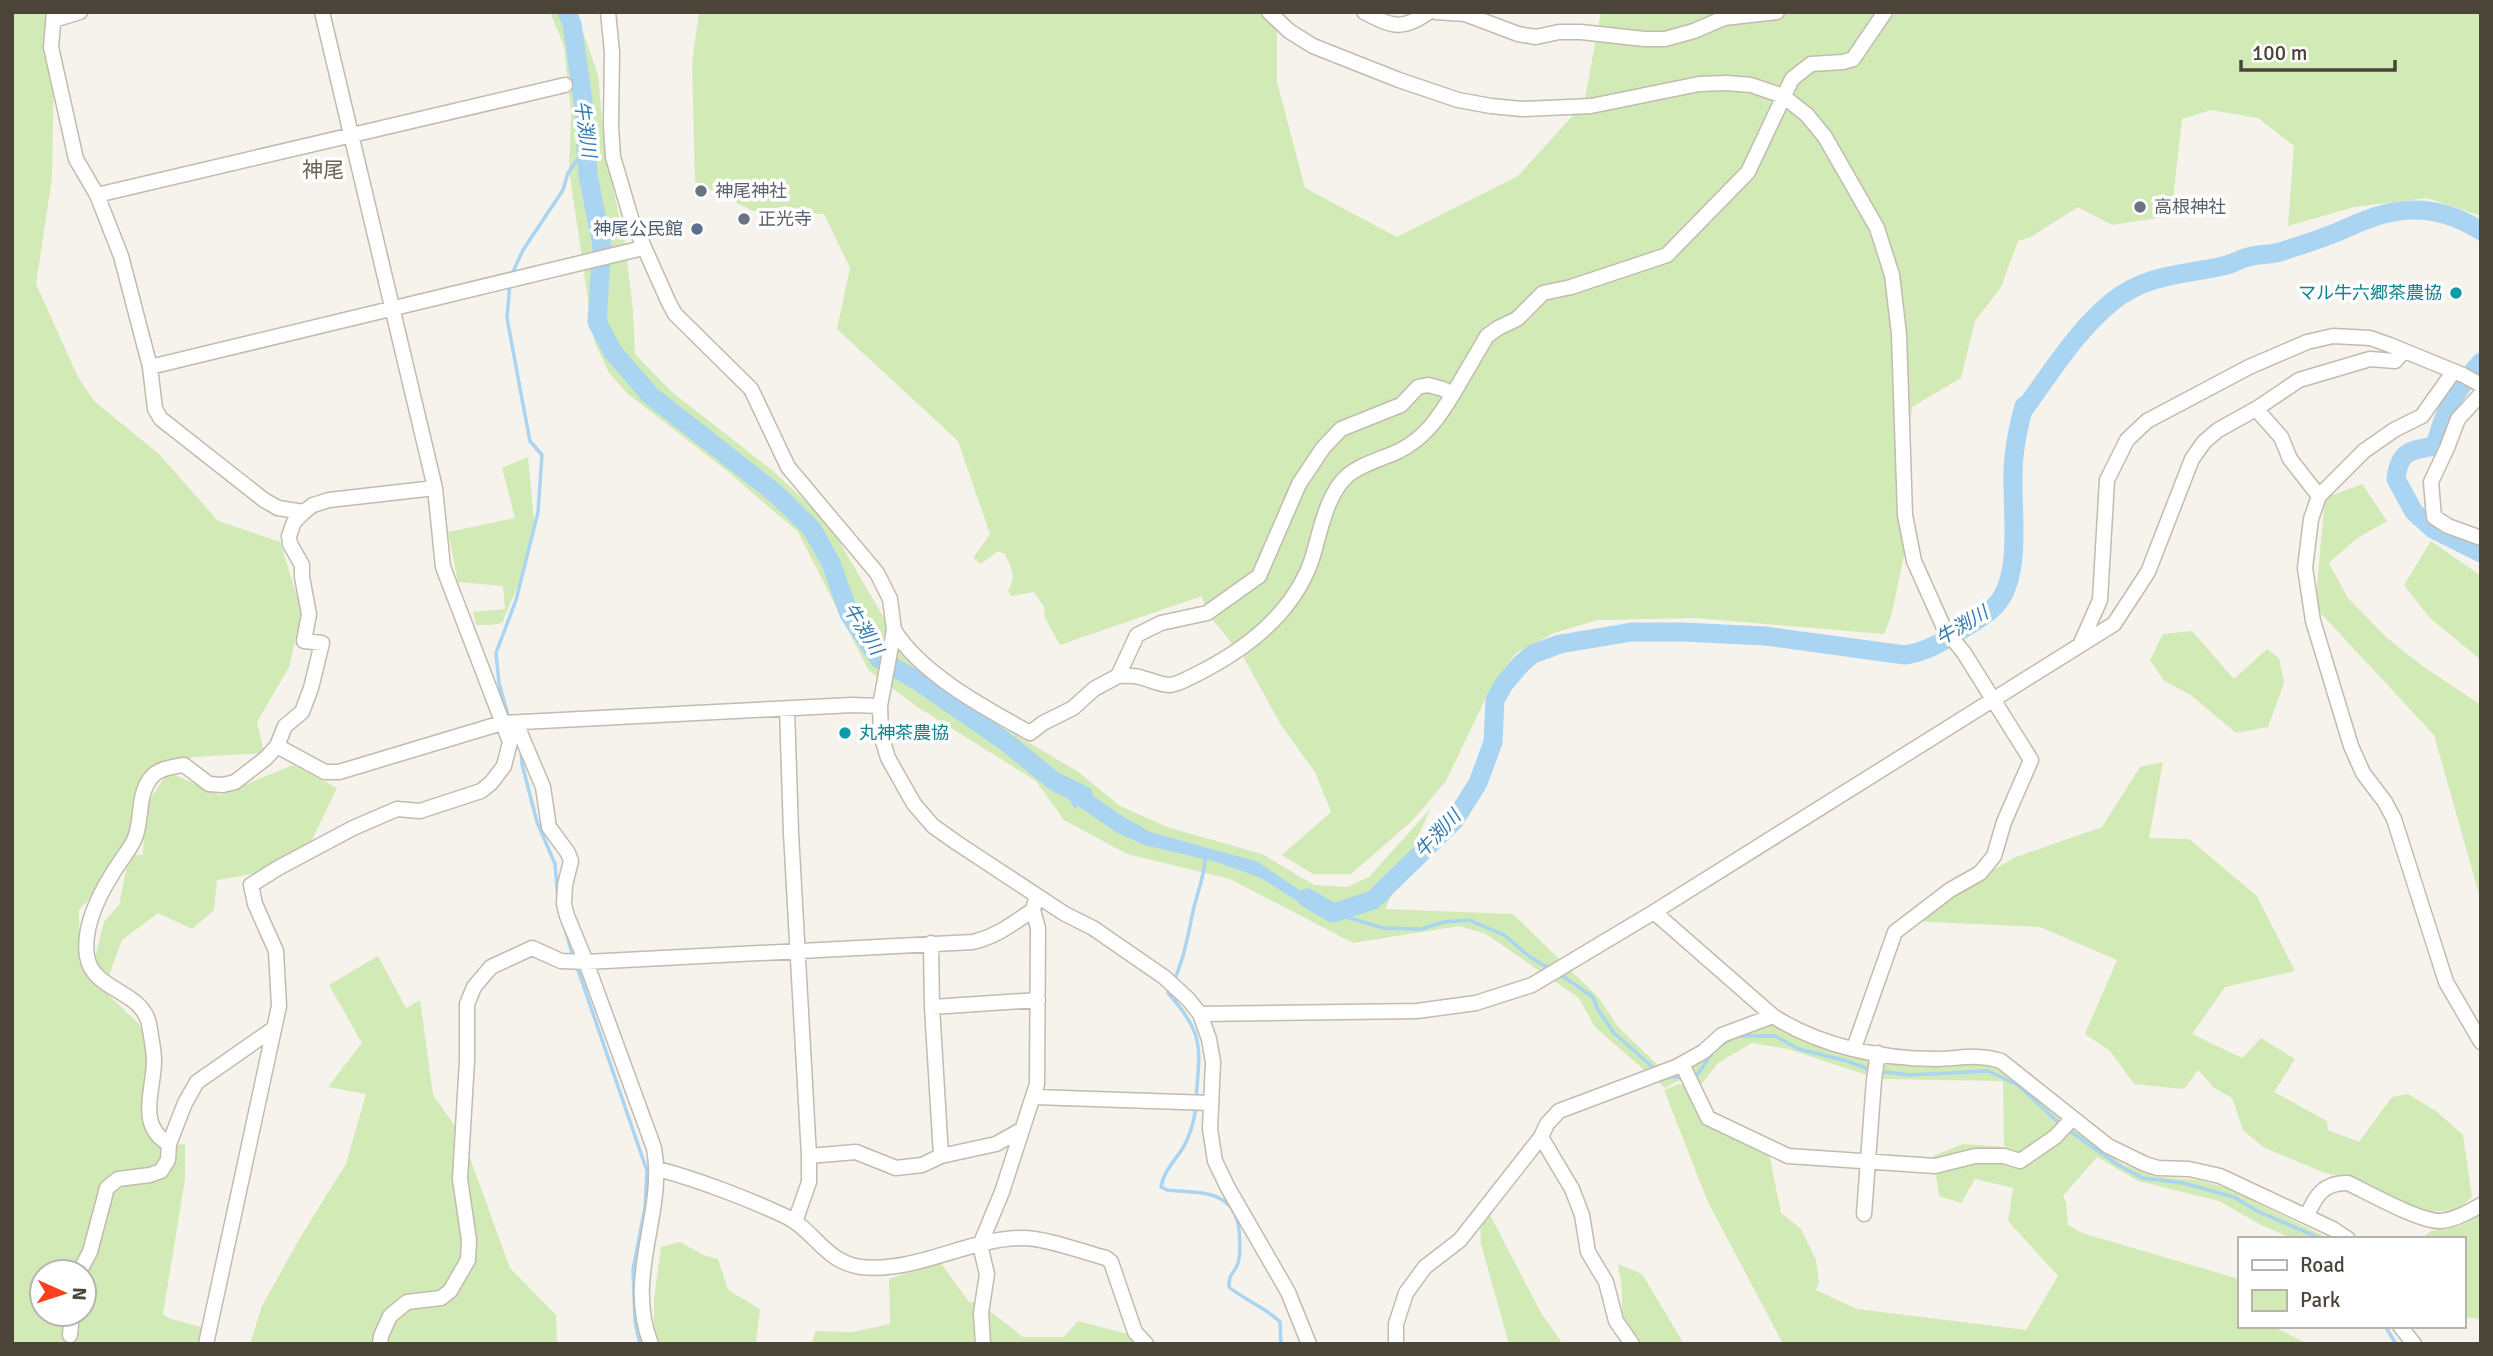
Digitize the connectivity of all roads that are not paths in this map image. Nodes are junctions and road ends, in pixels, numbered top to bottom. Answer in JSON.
{"nodes":[{"id":1,"x":80,"y":12,"type":"edge"},
{"id":2,"x":322,"y":12,"type":"edge"},
{"id":3,"x":608,"y":12,"type":"edge"},
{"id":4,"x":1269,"y":12,"type":"edge"},
{"id":5,"x":1364,"y":12,"type":"edge"},
{"id":6,"x":1429,"y":12,"type":"edge"},
{"id":7,"x":1436,"y":12,"type":"edge"},
{"id":8,"x":1777,"y":12,"type":"edge"},
{"id":9,"x":1885,"y":12,"type":"edge"},
{"id":10,"x":1723,"y":15,"type":"edge"},
{"id":11,"x":54,"y":16,"type":"edge"},
{"id":12,"x":565,"y":85,"type":"dead end"},
{"id":13,"x":1783,"y":96,"type":"junction"},
{"id":14,"x":351,"y":133,"type":"junction"},
{"id":15,"x":96,"y":195,"type":"junction"},
{"id":16,"x":643,"y":248,"type":"junction"},
{"id":17,"x":392,"y":309,"type":"junction"},
{"id":18,"x":2403,"y":352,"type":"junction"},
{"id":19,"x":150,"y":367,"type":"junction"},
{"id":20,"x":2458,"y":373,"type":"junction"},
{"id":21,"x":2481,"y":385,"type":"edge"},
{"id":22,"x":1453,"y":394,"type":"junction"},
{"id":23,"x":2481,"y":394,"type":"edge"},
{"id":24,"x":2256,"y":409,"type":"junction"},
{"id":25,"x":435,"y":488,"type":"junction"},
{"id":26,"x":2319,"y":496,"type":"junction"},
{"id":27,"x":304,"y":512,"type":"junction"},
{"id":28,"x":2481,"y":538,"type":"edge"},
{"id":29,"x":894,"y":629,"type":"junction"},
{"id":30,"x":2080,"y":646,"type":"junction"},
{"id":31,"x":1118,"y":677,"type":"junction"},
{"id":32,"x":1994,"y":699,"type":"junction"},
{"id":33,"x":880,"y":706,"type":"junction"},
{"id":34,"x":787,"y":709,"type":"junction"},
{"id":35,"x":509,"y":723,"type":"junction"},
{"id":36,"x":277,"y":746,"type":"junction"},
{"id":37,"x":1035,"y":903,"type":"junction"},
{"id":38,"x":1654,"y":912,"type":"junction"},
{"id":39,"x":931,"y":943,"type":"junction"},
{"id":40,"x":797,"y":951,"type":"junction"},
{"id":41,"x":586,"y":962,"type":"junction"},
{"id":42,"x":1038,"y":1000,"type":"junction"},
{"id":43,"x":932,"y":1007,"type":"junction"},
{"id":44,"x":1200,"y":1014,"type":"junction"},
{"id":45,"x":1773,"y":1016,"type":"junction"},
{"id":46,"x":273,"y":1029,"type":"junction"},
{"id":47,"x":2481,"y":1042,"type":"edge"},
{"id":48,"x":1854,"y":1048,"type":"junction"},
{"id":49,"x":1878,"y":1053,"type":"junction"},
{"id":50,"x":1682,"y":1064,"type":"junction"},
{"id":51,"x":1035,"y":1097,"type":"junction"},
{"id":52,"x":1210,"y":1103,"type":"junction"},
{"id":53,"x":2072,"y":1119,"type":"junction"},
{"id":54,"x":1021,"y":1130,"type":"junction"},
{"id":55,"x":1541,"y":1137,"type":"junction"},
{"id":56,"x":169,"y":1144,"type":"junction"},
{"id":57,"x":809,"y":1156,"type":"junction"},
{"id":58,"x":941,"y":1156,"type":"junction"},
{"id":59,"x":1868,"y":1161,"type":"junction"},
{"id":60,"x":658,"y":1168,"type":"junction"},
{"id":61,"x":2481,"y":1205,"type":"edge"},
{"id":62,"x":1864,"y":1214,"type":"dead end"},
{"id":63,"x":2307,"y":1216,"type":"junction"},
{"id":64,"x":795,"y":1222,"type":"junction"},
{"id":65,"x":2344,"y":1237,"type":"edge"},
{"id":66,"x":980,"y":1245,"type":"junction"},
{"id":67,"x":87,"y":1258,"type":"edge"},
{"id":68,"x":71,"y":1328,"type":"edge"},
{"id":69,"x":2402,"y":1328,"type":"edge"},
{"id":70,"x":70,"y":1335,"type":"dead end"},
{"id":71,"x":206,"y":1344,"type":"edge"},
{"id":72,"x":380,"y":1344,"type":"edge"},
{"id":73,"x":651,"y":1344,"type":"edge"},
{"id":74,"x":983,"y":1344,"type":"edge"},
{"id":75,"x":1146,"y":1344,"type":"edge"},
{"id":76,"x":1309,"y":1344,"type":"edge"},
{"id":77,"x":1396,"y":1344,"type":"edge"},
{"id":78,"x":1632,"y":1344,"type":"edge"},
{"id":79,"x":2414,"y":1344,"type":"edge"}],
"edges":[{"from":1,"to":11,"type":"street"},
{"from":2,"to":14,"type":"street"},
{"from":3,"to":16,"type":"street"},
{"from":4,"to":13,"type":"street"},
{"from":5,"to":6,"type":"street"},
{"from":7,"to":10,"type":"street"},
{"from":8,"to":10,"type":"street"},
{"from":9,"to":13,"type":"street"},
{"from":11,"to":15,"type":"street"},
{"from":12,"to":14,"type":"street"},
{"from":13,"to":22,"type":"street"},
{"from":13,"to":32,"type":"street"},
{"from":14,"to":15,"type":"street"},
{"from":14,"to":17,"type":"street"},
{"from":15,"to":19,"type":"street"},
{"from":16,"to":17,"type":"street"},
{"from":16,"to":29,"type":"street"},
{"from":17,"to":19,"type":"street"},
{"from":17,"to":25,"type":"street"},
{"from":18,"to":20,"type":"street"},
{"from":18,"to":24,"type":"street"},
{"from":18,"to":30,"type":"street"},
{"from":19,"to":27,"type":"street"},
{"from":20,"to":21,"type":"street"},
{"from":20,"to":26,"type":"street"},
{"from":22,"to":31,"type":"street"},
{"from":22,"to":31,"type":"street"},
{"from":23,"to":28,"type":"street"},
{"from":24,"to":26,"type":"street"},
{"from":24,"to":30,"type":"street"},
{"from":25,"to":27,"type":"street"},
{"from":25,"to":35,"type":"street"},
{"from":26,"to":47,"type":"street"},
{"from":27,"to":36,"type":"street"},
{"from":29,"to":31,"type":"street"},
{"from":29,"to":33,"type":"street"},
{"from":30,"to":32,"type":"street"},
{"from":32,"to":38,"type":"street"},
{"from":32,"to":48,"type":"street"},
{"from":33,"to":34,"type":"street"},
{"from":33,"to":37,"type":"street"},
{"from":34,"to":35,"type":"street"},
{"from":34,"to":40,"type":"street"},
{"from":35,"to":36,"type":"street"},
{"from":35,"to":41,"type":"street"},
{"from":35,"to":46,"type":"street"},
{"from":36,"to":56,"type":"street"},
{"from":37,"to":39,"type":"street"},
{"from":37,"to":42,"type":"street"},
{"from":37,"to":44,"type":"street"},
{"from":38,"to":44,"type":"street"},
{"from":38,"to":45,"type":"street"},
{"from":39,"to":40,"type":"street"},
{"from":39,"to":43,"type":"street"},
{"from":40,"to":41,"type":"street"},
{"from":40,"to":57,"type":"street"},
{"from":41,"to":60,"type":"street"},
{"from":41,"to":72,"type":"street"},
{"from":42,"to":43,"type":"street"},
{"from":42,"to":51,"type":"street"},
{"from":43,"to":58,"type":"street"},
{"from":44,"to":52,"type":"street"},
{"from":45,"to":48,"type":"street"},
{"from":45,"to":50,"type":"street"},
{"from":46,"to":56,"type":"street"},
{"from":46,"to":71,"type":"street"},
{"from":48,"to":49,"type":"street"},
{"from":49,"to":53,"type":"street"},
{"from":49,"to":59,"type":"street"},
{"from":50,"to":55,"type":"street"},
{"from":50,"to":59,"type":"street"},
{"from":51,"to":52,"type":"street"},
{"from":51,"to":54,"type":"street"},
{"from":52,"to":76,"type":"street"},
{"from":53,"to":59,"type":"street"},
{"from":53,"to":63,"type":"street"},
{"from":54,"to":58,"type":"street"},
{"from":54,"to":66,"type":"street"},
{"from":55,"to":77,"type":"street"},
{"from":55,"to":78,"type":"street"},
{"from":56,"to":67,"type":"street"},
{"from":57,"to":58,"type":"street"},
{"from":57,"to":64,"type":"street"},
{"from":59,"to":62,"type":"street"},
{"from":60,"to":64,"type":"street"},
{"from":60,"to":73,"type":"street"},
{"from":61,"to":63,"type":"street"},
{"from":63,"to":65,"type":"street"},
{"from":64,"to":66,"type":"street"},
{"from":66,"to":74,"type":"street"},
{"from":66,"to":75,"type":"street"},
{"from":68,"to":70,"type":"street"},
{"from":69,"to":79,"type":"street"}]}
